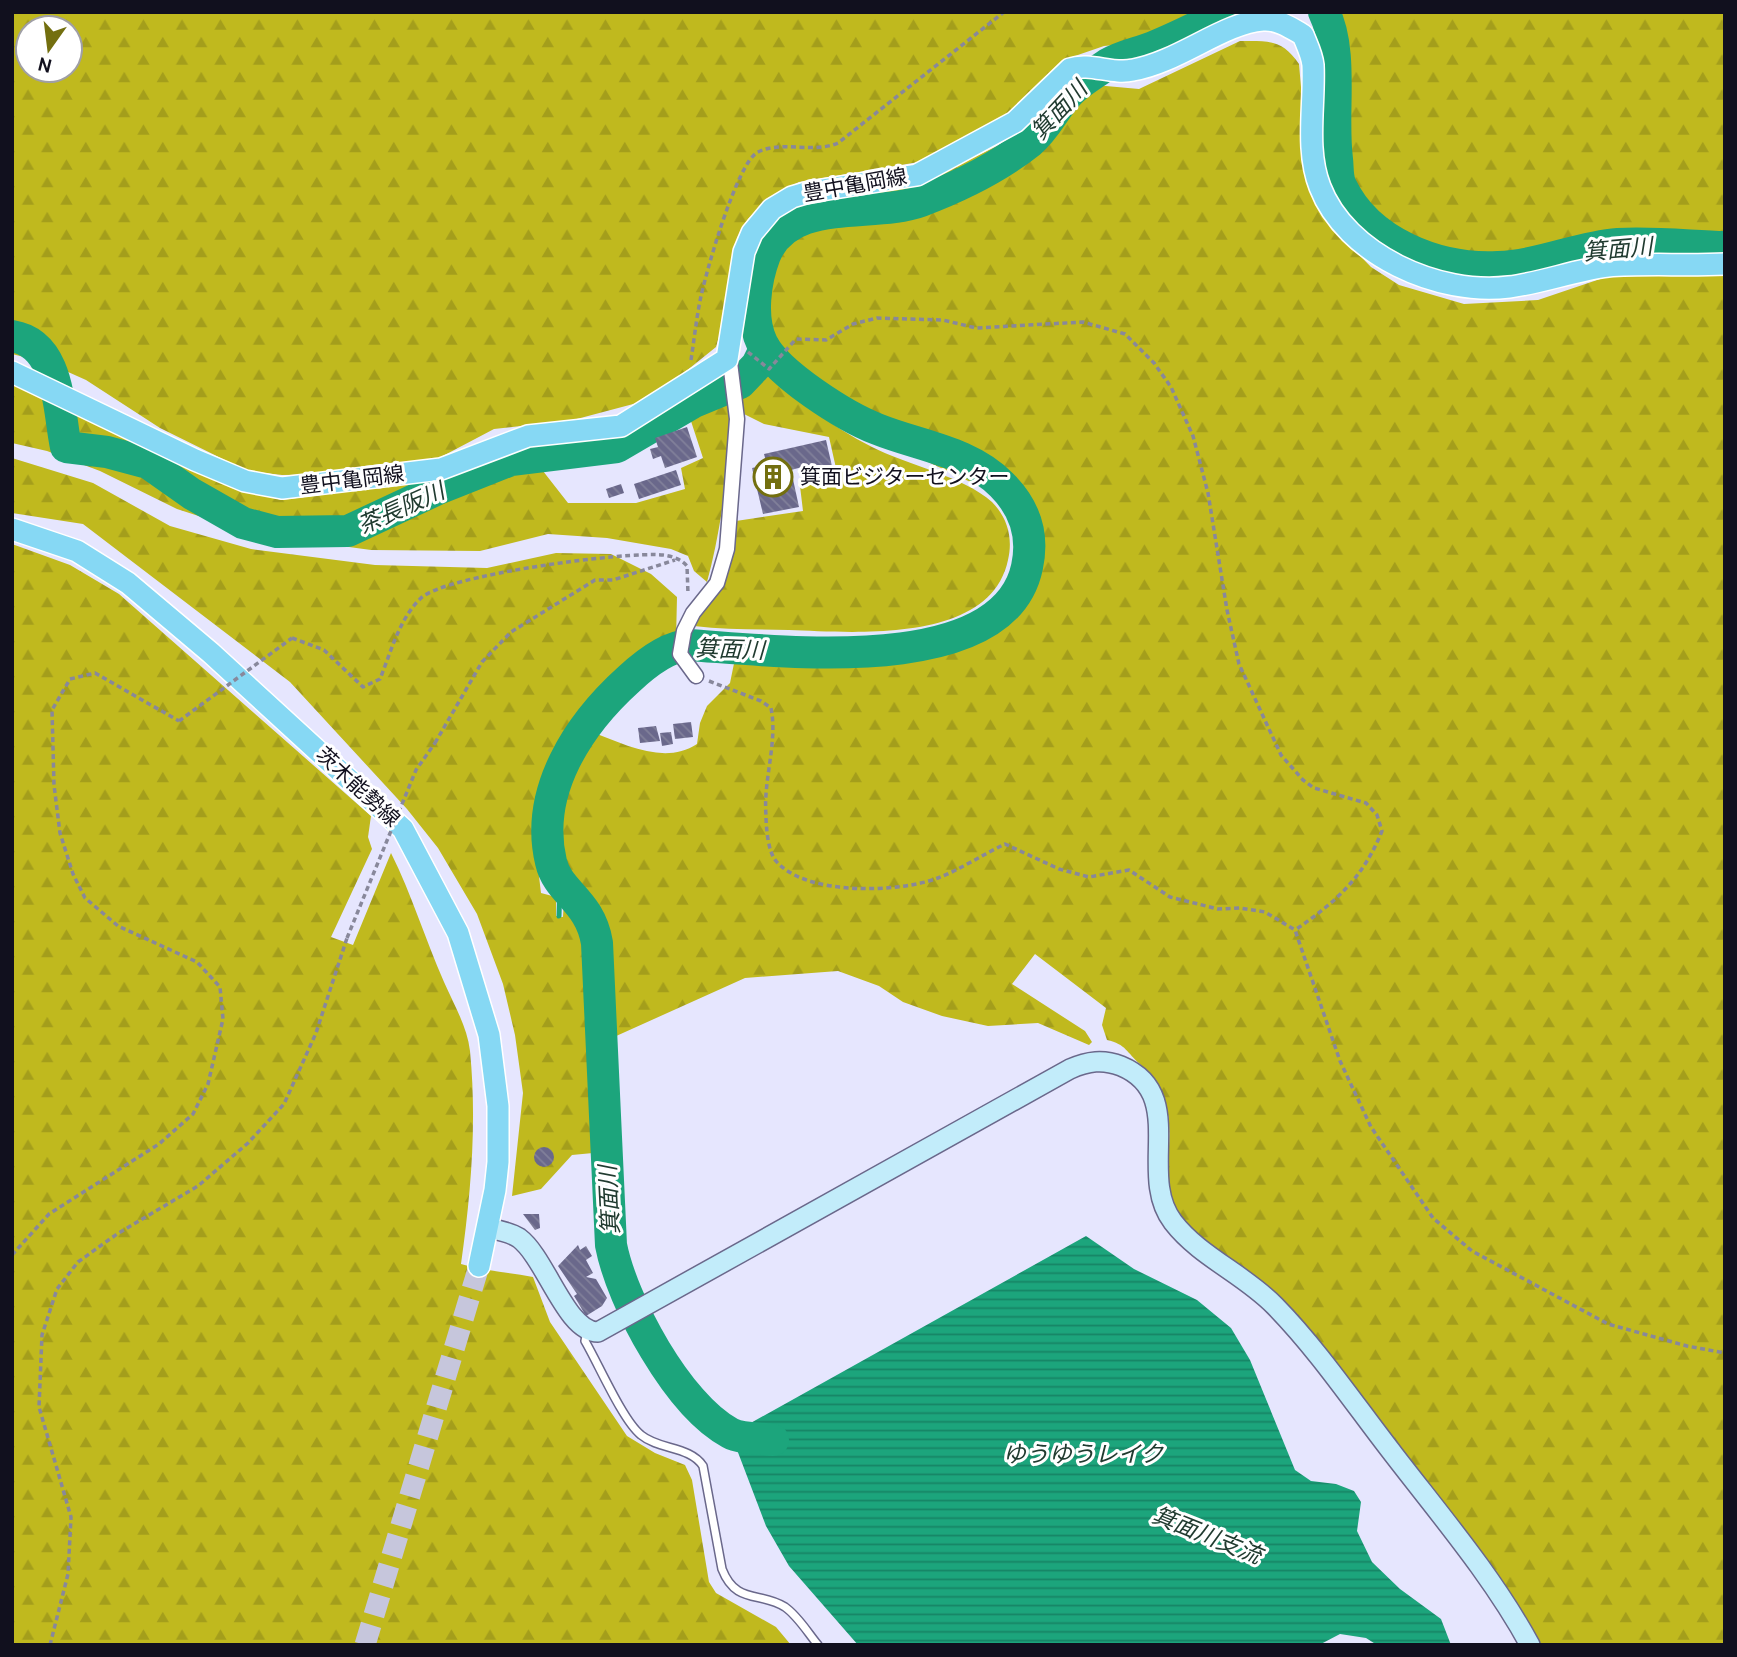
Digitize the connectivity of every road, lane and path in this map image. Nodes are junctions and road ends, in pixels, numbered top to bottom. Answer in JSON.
{"nodes":[{"id":1,"x":1725,"y":264,"type":"edge"},
{"id":2,"x":729,"y":355,"type":"junction"},
{"id":3,"x":755,"y":357,"type":"dead end"},
{"id":4,"x":12,"y":372,"type":"edge"},
{"id":5,"x":12,"y":529,"type":"edge"},
{"id":6,"x":677,"y":559,"type":"junction"},
{"id":7,"x":687,"y":596,"type":"dead end"},
{"id":8,"x":696,"y":676,"type":"joint"},
{"id":9,"x":1295,"y":930,"type":"junction"},
{"id":10,"x":489,"y":1223,"type":"junction"},
{"id":11,"x":12,"y":1255,"type":"edge"},
{"id":12,"x":479,"y":1266,"type":"tunnel mouth"},
{"id":13,"x":587,"y":1330,"type":"junction"},
{"id":14,"x":1725,"y":1353,"type":"edge"},
{"id":15,"x":50,"y":1645,"type":"edge"},
{"id":16,"x":818,"y":1645,"type":"edge"},
{"id":17,"x":1530,"y":1645,"type":"edge"}],
"edges":[{"from":1,"to":2,"type":"main road","name":"豊中亀岡線"},
{"from":2,"to":4,"type":"main road","name":"豊中亀岡線"},
{"from":2,"to":8,"type":"street"},
{"from":3,"to":9,"type":"path"},
{"from":5,"to":10,"type":"main road","name":"茨木能勢線"},
{"from":6,"to":7,"type":"path"},
{"from":6,"to":11,"type":"path","bridge":true},
{"from":6,"to":15,"type":"path","bridge":true},
{"from":8,"to":9,"type":"path"},
{"from":9,"to":14,"type":"path"},
{"from":10,"to":12,"type":"main road","name":"茨木能勢線"},
{"from":10,"to":13,"type":"street"},
{"from":13,"to":16,"type":"lane"},
{"from":13,"to":17,"type":"street"}]}
